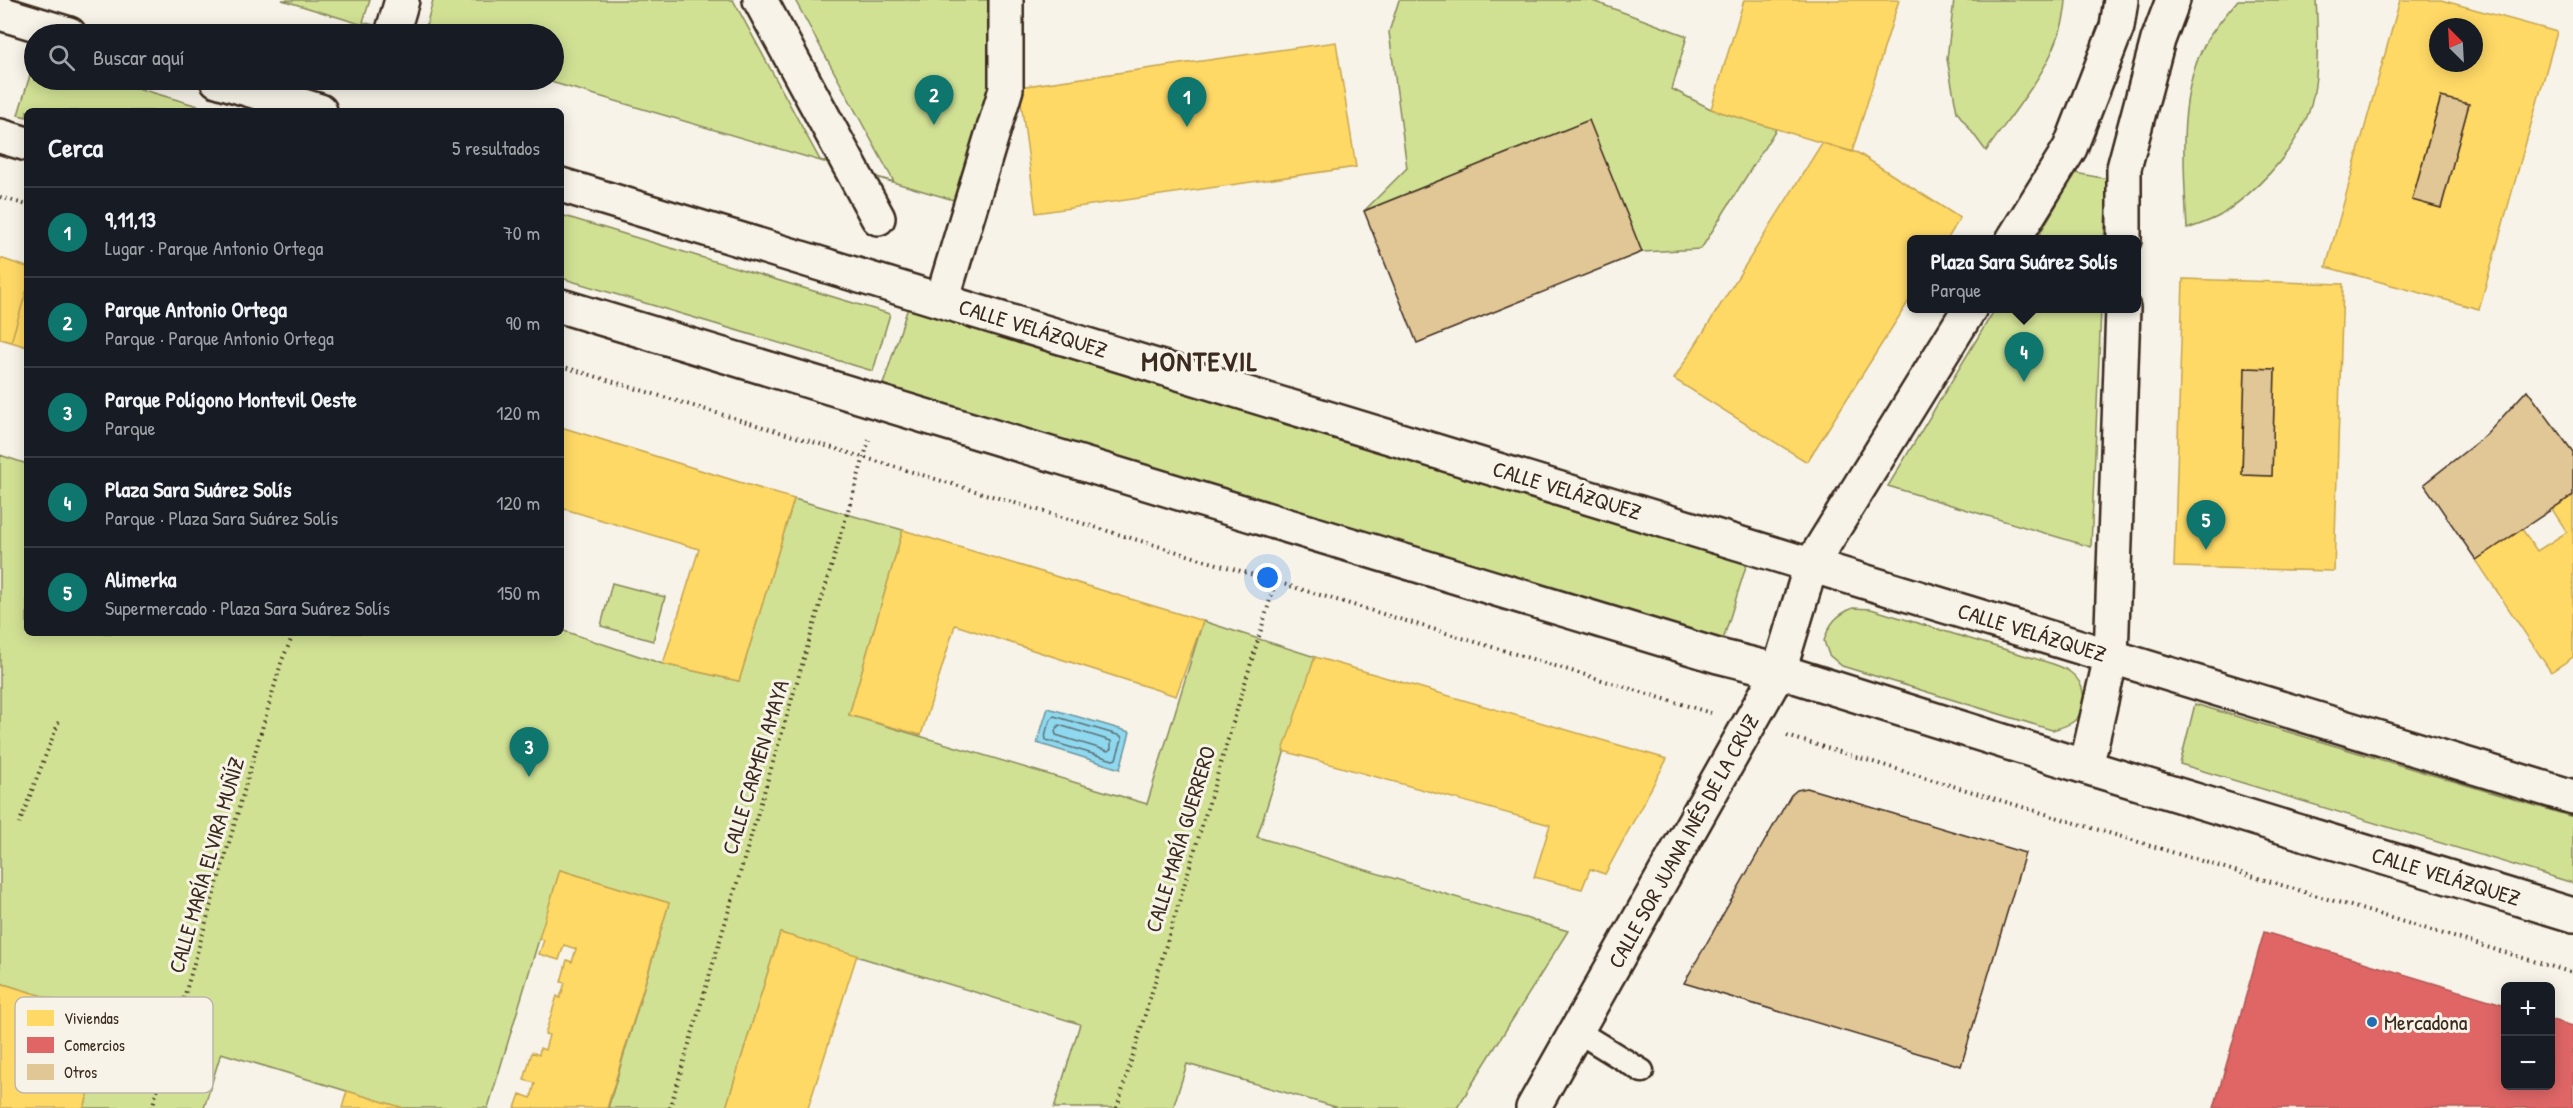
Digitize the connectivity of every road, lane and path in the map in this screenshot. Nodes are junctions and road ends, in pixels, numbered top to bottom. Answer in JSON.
{"nodes":[{"id":1,"x":402,"y":0,"type":"edge"},
{"id":2,"x":760,"y":0,"type":"edge"},
{"id":3,"x":1005,"y":0,"type":"edge"},
{"id":4,"x":2121,"y":0,"type":"edge"},
{"id":5,"x":2174,"y":0,"type":"edge"},
{"id":6,"x":0,"y":13,"type":"edge"},
{"id":7,"x":36,"y":24,"type":"edge"},
{"id":8,"x":395,"y":24,"type":"edge"},
{"id":9,"x":250,"y":90,"type":"edge"},
{"id":10,"x":310,"y":108,"type":"edge"},
{"id":11,"x":0,"y":136,"type":"edge"},
{"id":12,"x":24,"y":143,"type":"edge"},
{"id":13,"x":564,"y":185,"type":"edge"},
{"id":14,"x":0,"y":197,"type":"edge"},
{"id":15,"x":24,"y":204,"type":"edge"},
{"id":16,"x":878,"y":218,"type":"dead end"},
{"id":17,"x":2016,"y":235,"type":"edge"},
{"id":18,"x":2124,"y":235,"type":"edge"},
{"id":19,"x":942,"y":300,"type":"junction"},
{"id":20,"x":564,"y":307,"type":"edge"},
{"id":21,"x":1968,"y":313,"type":"edge"},
{"id":22,"x":2123,"y":313,"type":"edge"},
{"id":23,"x":564,"y":367,"type":"edge"},
{"id":24,"x":870,"y":436,"type":"dead end"},
{"id":25,"x":865,"y":458,"type":"junction"},
{"id":26,"x":1811,"y":565,"type":"junction"},
{"id":27,"x":1276,"y":580,"type":"junction"},
{"id":28,"x":293,"y":636,"type":"edge"},
{"id":29,"x":2111,"y":657,"type":"junction"},
{"id":30,"x":1779,"y":671,"type":"junction"},
{"id":31,"x":59,"y":721,"type":"dead end"},
{"id":32,"x":1749,"y":725,"type":"junction"},
{"id":33,"x":2086,"y":767,"type":"junction"},
{"id":34,"x":2573,"y":797,"type":"edge"},
{"id":35,"x":19,"y":824,"type":"dead end"},
{"id":36,"x":2573,"y":915,"type":"edge"},
{"id":37,"x":2573,"y":973,"type":"edge"},
{"id":38,"x":184,"y":997,"type":"edge"},
{"id":39,"x":1577,"y":1031,"type":"junction"},
{"id":40,"x":1642,"y":1071,"type":"dead end"},
{"id":41,"x":156,"y":1093,"type":"edge"},
{"id":42,"x":152,"y":1108,"type":"edge"},
{"id":43,"x":670,"y":1108,"type":"edge"},
{"id":44,"x":1117,"y":1108,"type":"edge"},
{"id":45,"x":1533,"y":1108,"type":"edge"}],
"edges":[{"from":1,"to":8,"type":"street"},
{"from":2,"to":16,"type":"street"},
{"from":3,"to":19,"type":"street"},
{"from":4,"to":17,"type":"street"},
{"from":5,"to":18,"type":"street"},
{"from":6,"to":7,"type":"street"},
{"from":9,"to":10,"type":"street"},
{"from":11,"to":12,"type":"street"},
{"from":13,"to":19,"type":"street","name":"CALLE VELÁZQUEZ"},
{"from":14,"to":15,"type":"path"},
{"from":19,"to":26,"type":"street","name":"CALLE VELÁZQUEZ"},
{"from":20,"to":30,"type":"street","name":"CALLE VELÁZQUEZ"},
{"from":21,"to":26,"type":"street","name":"CALLE SOR JUANA INÉS DE LA CRUZ"},
{"from":22,"to":29,"type":"street"},
{"from":23,"to":25,"type":"path"},
{"from":24,"to":25,"type":"path","name":"CALLE CARMEN AMAYA"},
{"from":25,"to":27,"type":"path"},
{"from":25,"to":43,"type":"path","name":"CALLE CARMEN AMAYA"},
{"from":26,"to":29,"type":"street","name":"CALLE VELÁZQUEZ"},
{"from":26,"to":30,"type":"street","name":"CALLE SOR JUANA INÉS DE LA CRUZ"},
{"from":27,"to":32,"type":"path"},
{"from":27,"to":44,"type":"path","name":"CALLE MARÍA GUERRERO"},
{"from":28,"to":38,"type":"path","name":"CALLE MARÍA ELVIRA MUÑÍZ"},
{"from":29,"to":33,"type":"street"},
{"from":29,"to":34,"type":"street","name":"CALLE VELÁZQUEZ"},
{"from":30,"to":32,"type":"street","name":"CALLE SOR JUANA INÉS DE LA CRUZ"},
{"from":30,"to":33,"type":"street","name":"CALLE VELÁZQUEZ"},
{"from":31,"to":35,"type":"path"},
{"from":32,"to":37,"type":"path"},
{"from":32,"to":39,"type":"street","name":"CALLE SOR JUANA INÉS DE LA CRUZ"},
{"from":33,"to":36,"type":"street","name":"CALLE VELÁZQUEZ"},
{"from":39,"to":40,"type":"lane"},
{"from":39,"to":45,"type":"street","name":"CALLE SOR JUANA INÉS DE LA CRUZ"},
{"from":41,"to":42,"type":"path","name":"CALLE MARÍA ELVIRA MUÑÍZ"}]}
